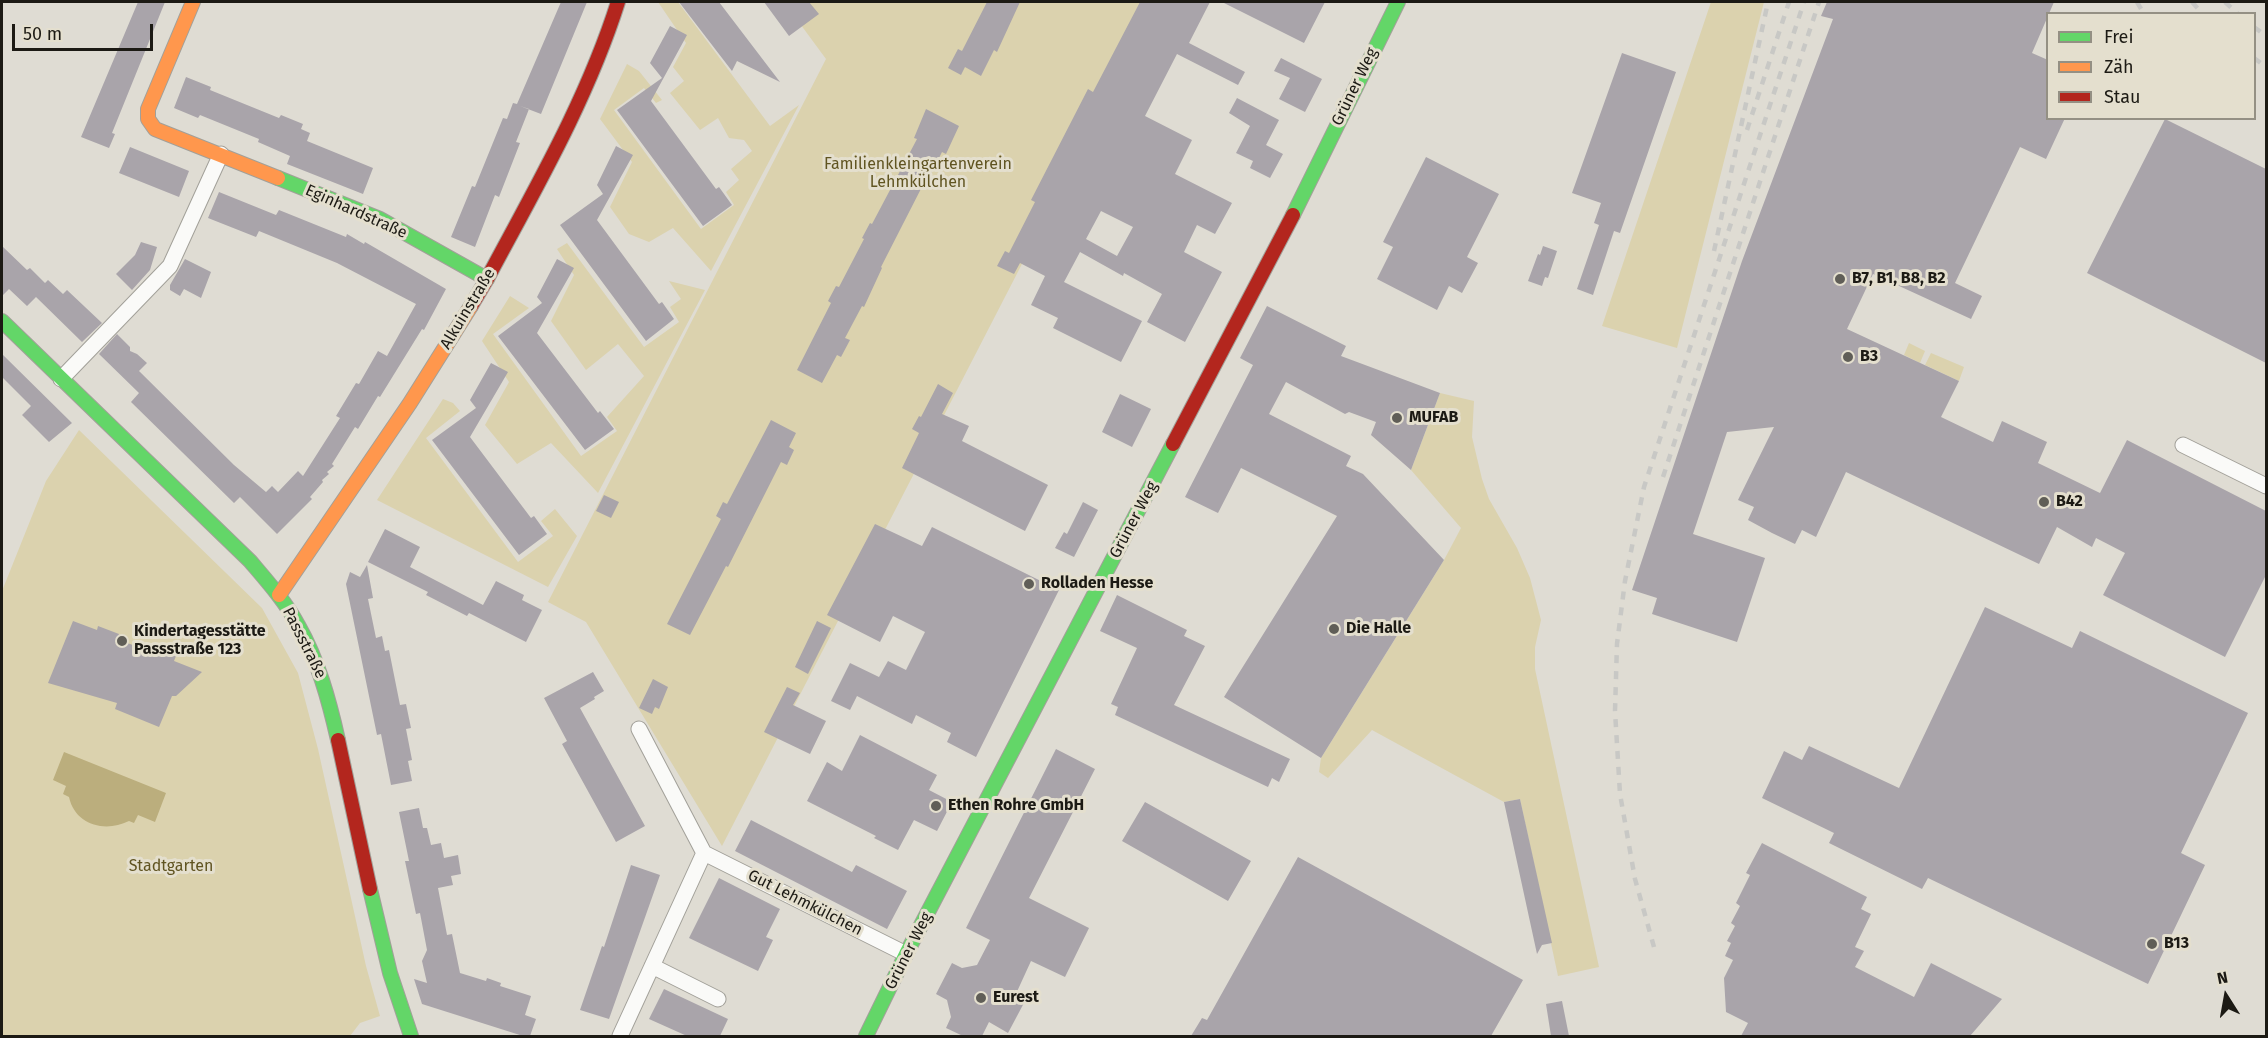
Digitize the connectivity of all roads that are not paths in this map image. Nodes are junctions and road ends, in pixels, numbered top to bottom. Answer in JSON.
{"nodes":[{"id":1,"x":193,"y":2,"type":"edge"},
{"id":2,"x":618,"y":2,"type":"edge"},
{"id":3,"x":1398,"y":2,"type":"edge"},
{"id":4,"x":220,"y":154,"type":"junction"},
{"id":5,"x":487,"y":279,"type":"junction"},
{"id":6,"x":2,"y":321,"type":"edge"},
{"id":7,"x":61,"y":379,"type":"junction"},
{"id":8,"x":2183,"y":445,"type":"dead end"},
{"id":9,"x":2266,"y":486,"type":"edge"},
{"id":10,"x":279,"y":595,"type":"junction"},
{"id":11,"x":639,"y":729,"type":"dead end"},
{"id":12,"x":704,"y":853,"type":"junction"},
{"id":13,"x":906,"y":954,"type":"junction"},
{"id":14,"x":652,"y":966,"type":"junction"},
{"id":15,"x":718,"y":999,"type":"dead end"},
{"id":16,"x":411,"y":1036,"type":"edge"},
{"id":17,"x":620,"y":1036,"type":"edge"},
{"id":18,"x":866,"y":1036,"type":"edge"}],
"edges":[{"from":1,"to":4,"type":"street","name":"Eginhardstraße"},
{"from":2,"to":5,"type":"street","name":"Alkuinstraße"},
{"from":3,"to":13,"type":"street","name":"Grüner Weg"},
{"from":4,"to":5,"type":"street","name":"Eginhardstraße"},
{"from":4,"to":7,"type":"street"},
{"from":5,"to":10,"type":"street","name":"Alkuinstraße"},
{"from":6,"to":7,"type":"street","name":"Passstraße"},
{"from":7,"to":10,"type":"street","name":"Passstraße"},
{"from":8,"to":9,"type":"street"},
{"from":10,"to":16,"type":"street","name":"Passstraße"},
{"from":11,"to":12,"type":"street"},
{"from":12,"to":13,"type":"street","name":"Gut Lehmkülchen"},
{"from":12,"to":14,"type":"street"},
{"from":13,"to":18,"type":"street","name":"Grüner Weg"},
{"from":14,"to":15,"type":"street"},
{"from":14,"to":17,"type":"street"}]}
